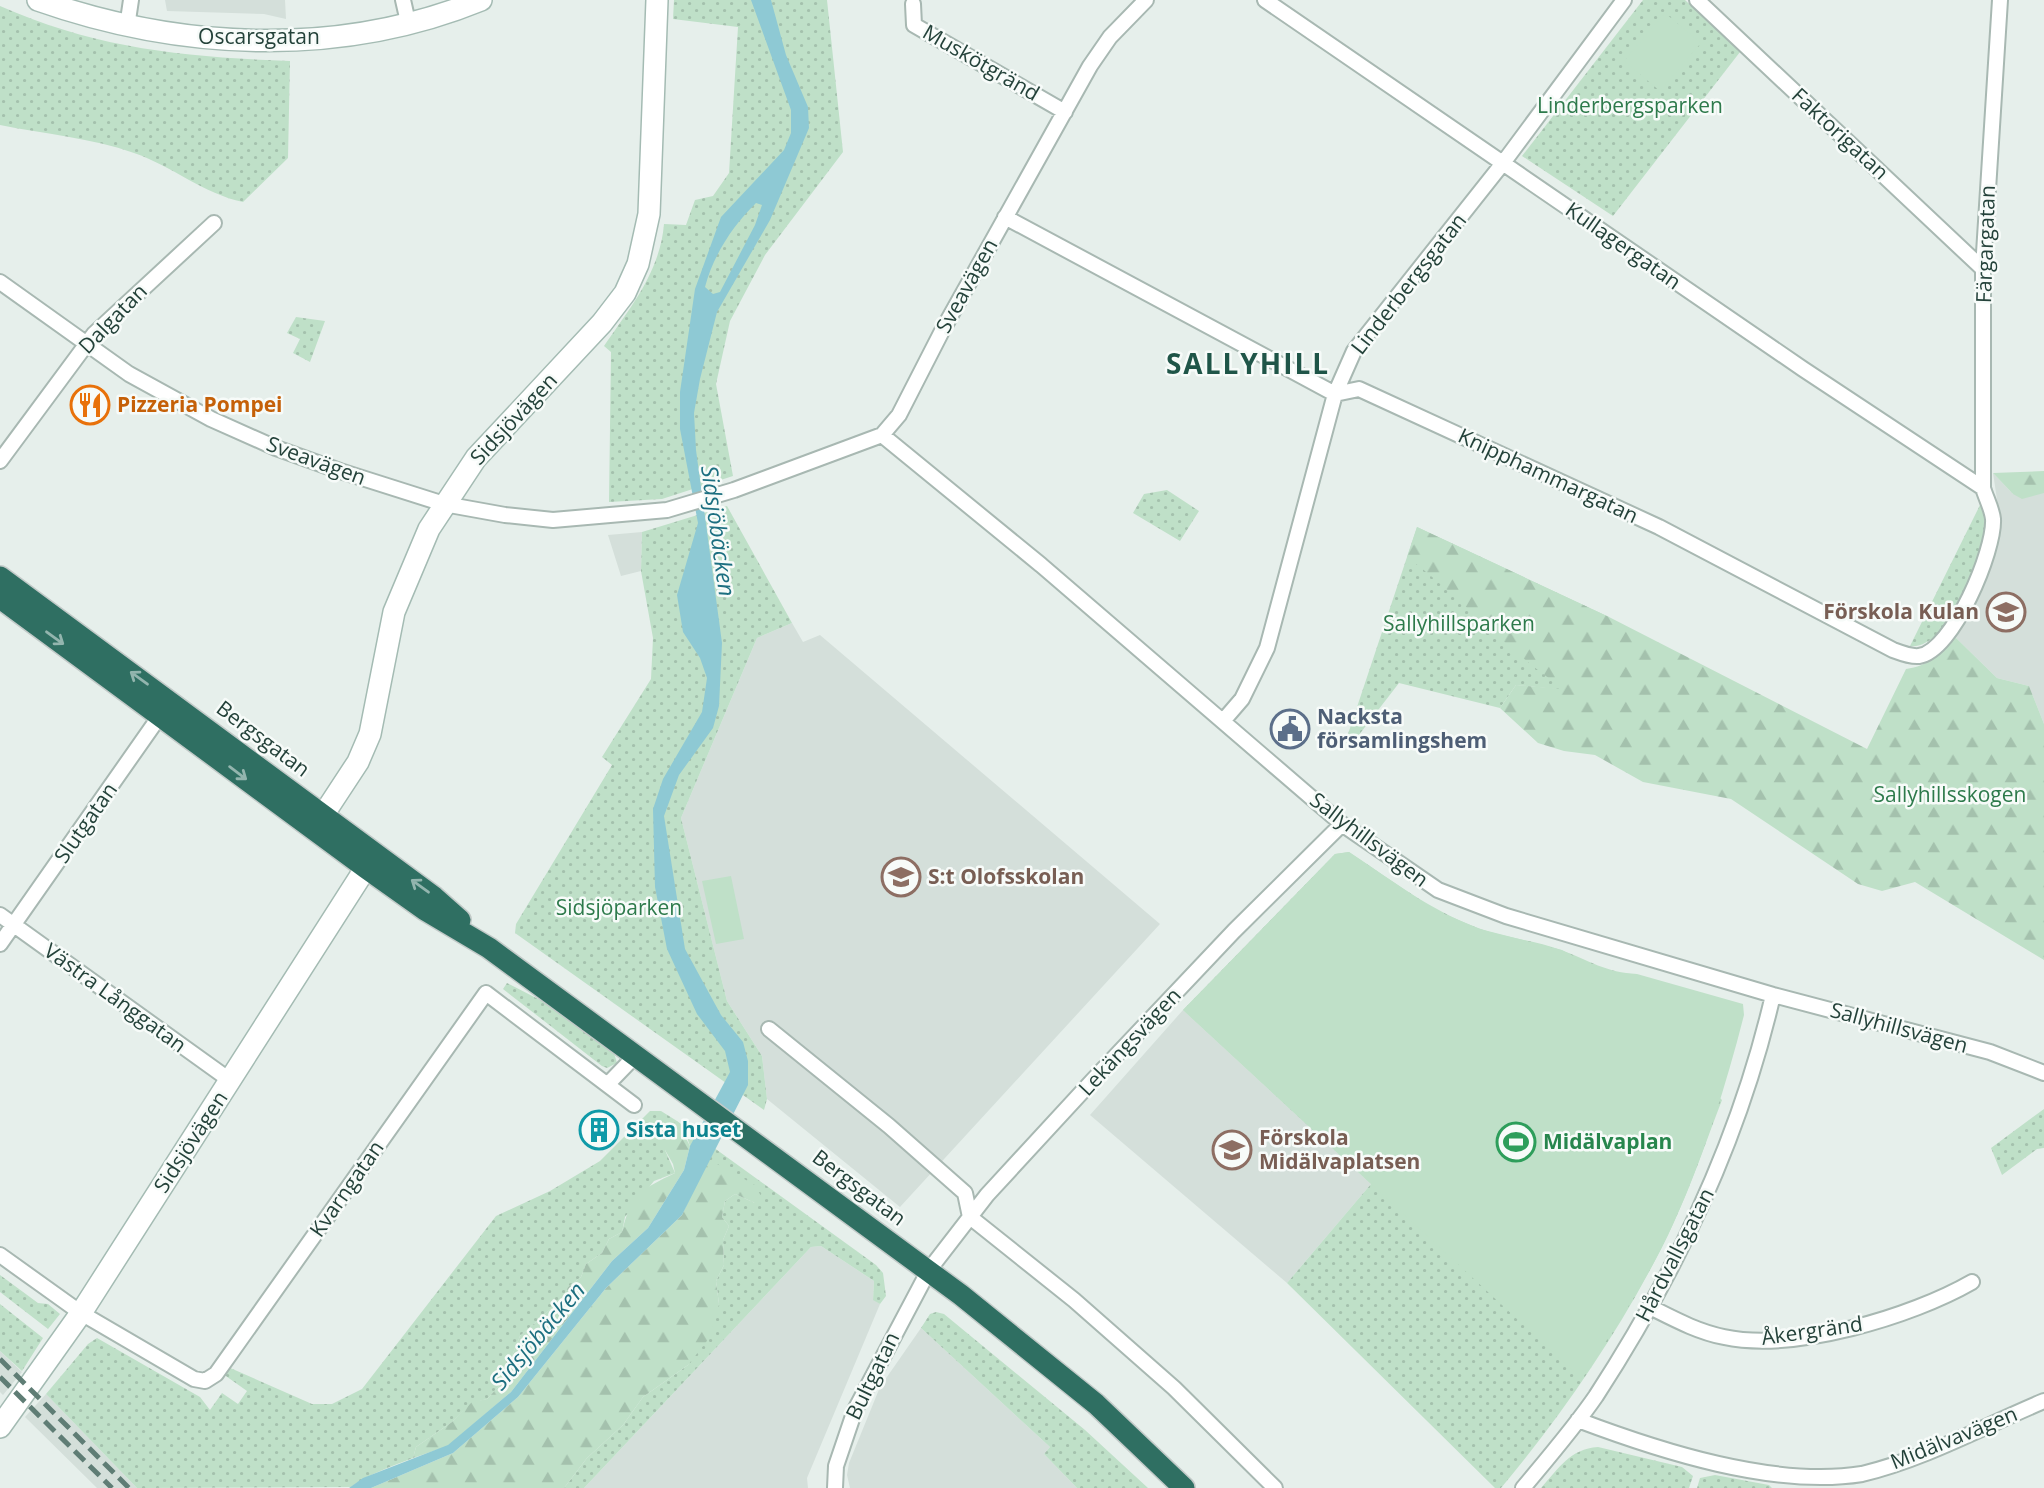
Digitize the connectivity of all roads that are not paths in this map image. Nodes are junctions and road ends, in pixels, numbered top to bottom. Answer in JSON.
{"nodes":[{"id":1,"x":38,"y":0,"type":"edge"},
{"id":2,"x":131,"y":0,"type":"edge"},
{"id":3,"x":402,"y":0,"type":"edge"},
{"id":4,"x":481,"y":0,"type":"edge"},
{"id":5,"x":657,"y":0,"type":"edge"},
{"id":6,"x":1146,"y":0,"type":"edge"},
{"id":7,"x":1265,"y":0,"type":"edge"},
{"id":8,"x":1624,"y":0,"type":"edge"},
{"id":9,"x":1698,"y":0,"type":"edge"},
{"id":10,"x":1999,"y":1,"type":"edge"},
{"id":11,"x":913,"y":4,"type":"dead end"},
{"id":12,"x":408,"y":22,"type":"junction"},
{"id":13,"x":127,"y":27,"type":"junction"},
{"id":14,"x":1065,"y":112,"type":"junction"},
{"id":15,"x":1503,"y":163,"type":"junction"},
{"id":16,"x":1005,"y":217,"type":"junction"},
{"id":17,"x":214,"y":223,"type":"dead end"},
{"id":18,"x":1983,"y":269,"type":"junction"},
{"id":19,"x":0,"y":282,"type":"edge"},
{"id":20,"x":85,"y":345,"type":"junction"},
{"id":21,"x":1335,"y":394,"type":"junction"},
{"id":22,"x":882,"y":435,"type":"junction"},
{"id":23,"x":0,"y":461,"type":"edge"},
{"id":24,"x":1983,"y":488,"type":"junction"},
{"id":25,"x":444,"y":504,"type":"junction"},
{"id":26,"x":0,"y":577,"type":"edge"},
{"id":27,"x":0,"y":598,"type":"edge"},
{"id":28,"x":166,"y":708,"type":"junction"},
{"id":29,"x":1223,"y":721,"type":"junction"},
{"id":30,"x":319,"y":822,"type":"junction"},
{"id":31,"x":1342,"y":824,"type":"junction"},
{"id":32,"x":370,"y":860,"type":"junction"},
{"id":33,"x":0,"y":915,"type":"edge"},
{"id":34,"x":14,"y":925,"type":"junction"},
{"id":35,"x":0,"y":944,"type":"edge"},
{"id":36,"x":1773,"y":995,"type":"junction"},
{"id":37,"x":769,"y":1029,"type":"dead end"},
{"id":38,"x":637,"y":1054,"type":"junction"},
{"id":39,"x":2044,"y":1073,"type":"edge"},
{"id":40,"x":231,"y":1081,"type":"junction"},
{"id":41,"x":608,"y":1084,"type":"junction"},
{"id":42,"x":634,"y":1105,"type":"dead end"},
{"id":43,"x":970,"y":1217,"type":"junction"},
{"id":44,"x":0,"y":1255,"type":"edge"},
{"id":45,"x":929,"y":1270,"type":"junction"},
{"id":46,"x":1972,"y":1282,"type":"dead end"},
{"id":47,"x":1650,"y":1307,"type":"junction"},
{"id":48,"x":81,"y":1313,"type":"junction"},
{"id":49,"x":2044,"y":1401,"type":"edge"},
{"id":50,"x":1578,"y":1420,"type":"junction"},
{"id":51,"x":0,"y":1427,"type":"edge"},
{"id":52,"x":835,"y":1488,"type":"edge"},
{"id":53,"x":1184,"y":1488,"type":"edge"},
{"id":54,"x":1275,"y":1488,"type":"edge"},
{"id":55,"x":1523,"y":1488,"type":"edge"}],
"edges":[{"from":1,"to":13,"type":"street","name":"Oscarsgatan"},
{"from":2,"to":13,"type":"street"},
{"from":3,"to":12,"type":"street"},
{"from":4,"to":12,"type":"street","name":"Oscarsgatan"},
{"from":5,"to":25,"type":"street","name":"Sidsjövägen"},
{"from":6,"to":14,"type":"street","name":"Sveavägen"},
{"from":7,"to":15,"type":"street","name":"Kullagergatan"},
{"from":8,"to":15,"type":"street","name":"Linderbergsgatan"},
{"from":9,"to":18,"type":"street","name":"Faktorigatan"},
{"from":10,"to":18,"type":"street","name":"Färgargatan"},
{"from":11,"to":14,"type":"street","name":"Muskötgränd"},
{"from":12,"to":13,"type":"street","name":"Oscarsgatan"},
{"from":14,"to":16,"type":"street","name":"Sveavägen"},
{"from":15,"to":21,"type":"street","name":"Linderbergsgatan"},
{"from":15,"to":24,"type":"street","name":"Kullagergatan"},
{"from":16,"to":21,"type":"street","name":"Knipphammargatan"},
{"from":16,"to":22,"type":"street","name":"Sveavägen"},
{"from":17,"to":20,"type":"street","name":"Dalgatan"},
{"from":18,"to":24,"type":"street","name":"Färgargatan"},
{"from":19,"to":20,"type":"street","name":"Sveavägen"},
{"from":20,"to":23,"type":"street","name":"Dalgatan"},
{"from":20,"to":25,"type":"street","name":"Sveavägen"},
{"from":21,"to":24,"type":"street","name":"Knipphammargatan"},
{"from":21,"to":29,"type":"street","name":"Linderbergsgatan"},
{"from":22,"to":25,"type":"street","name":"Sveavägen"},
{"from":22,"to":29,"type":"street","name":"Sallyhillsvägen"},
{"from":25,"to":30,"type":"street","name":"Sidsjövägen"},
{"from":28,"to":26,"type":"highway","name":"Bergsgatan","one_way":true},
{"from":27,"to":28,"type":"highway","name":"Bergsgatan","one_way":true},
{"from":28,"to":30,"type":"highway","name":"Bergsgatan"},
{"from":28,"to":34,"type":"street","name":"Slutgatan"},
{"from":29,"to":31,"type":"street","name":"Sallyhillsvägen"},
{"from":30,"to":32,"type":"highway","name":"Bergsgatan"},
{"from":31,"to":36,"type":"street","name":"Sallyhillsvägen"},
{"from":31,"to":43,"type":"street","name":"Lekängsvägen"},
{"from":32,"to":38,"type":"highway","name":"Bergsgatan"},
{"from":32,"to":40,"type":"street","name":"Sidsjövägen"},
{"from":33,"to":34,"type":"street","name":"Västra Långgatan"},
{"from":34,"to":35,"type":"street","name":"Slutgatan"},
{"from":34,"to":40,"type":"street","name":"Västra Långgatan"},
{"from":36,"to":39,"type":"street","name":"Sallyhillsvägen"},
{"from":36,"to":47,"type":"street","name":"Hårdvallsgatan"},
{"from":37,"to":43,"type":"street"},
{"from":38,"to":41,"type":"street"},
{"from":38,"to":45,"type":"highway","name":"Bergsgatan"},
{"from":40,"to":48,"type":"street","name":"Sidsjövägen"},
{"from":41,"to":42,"type":"street"},
{"from":41,"to":48,"type":"street","name":"Kvarngatan"},
{"from":43,"to":45,"type":"street","name":"Lekängsvägen"},
{"from":43,"to":54,"type":"street"},
{"from":44,"to":48,"type":"street"},
{"from":45,"to":52,"type":"street","name":"Bultgatan"},
{"from":45,"to":53,"type":"highway","name":"Bergsgatan"},
{"from":46,"to":47,"type":"street","name":"Åkergränd"},
{"from":47,"to":50,"type":"street","name":"Hårdvallsgatan"},
{"from":48,"to":51,"type":"street","name":"Sidsjövägen"},
{"from":49,"to":50,"type":"street","name":"Midälvavägen"},
{"from":50,"to":55,"type":"street","name":"Hårdvallsgatan"}]}
